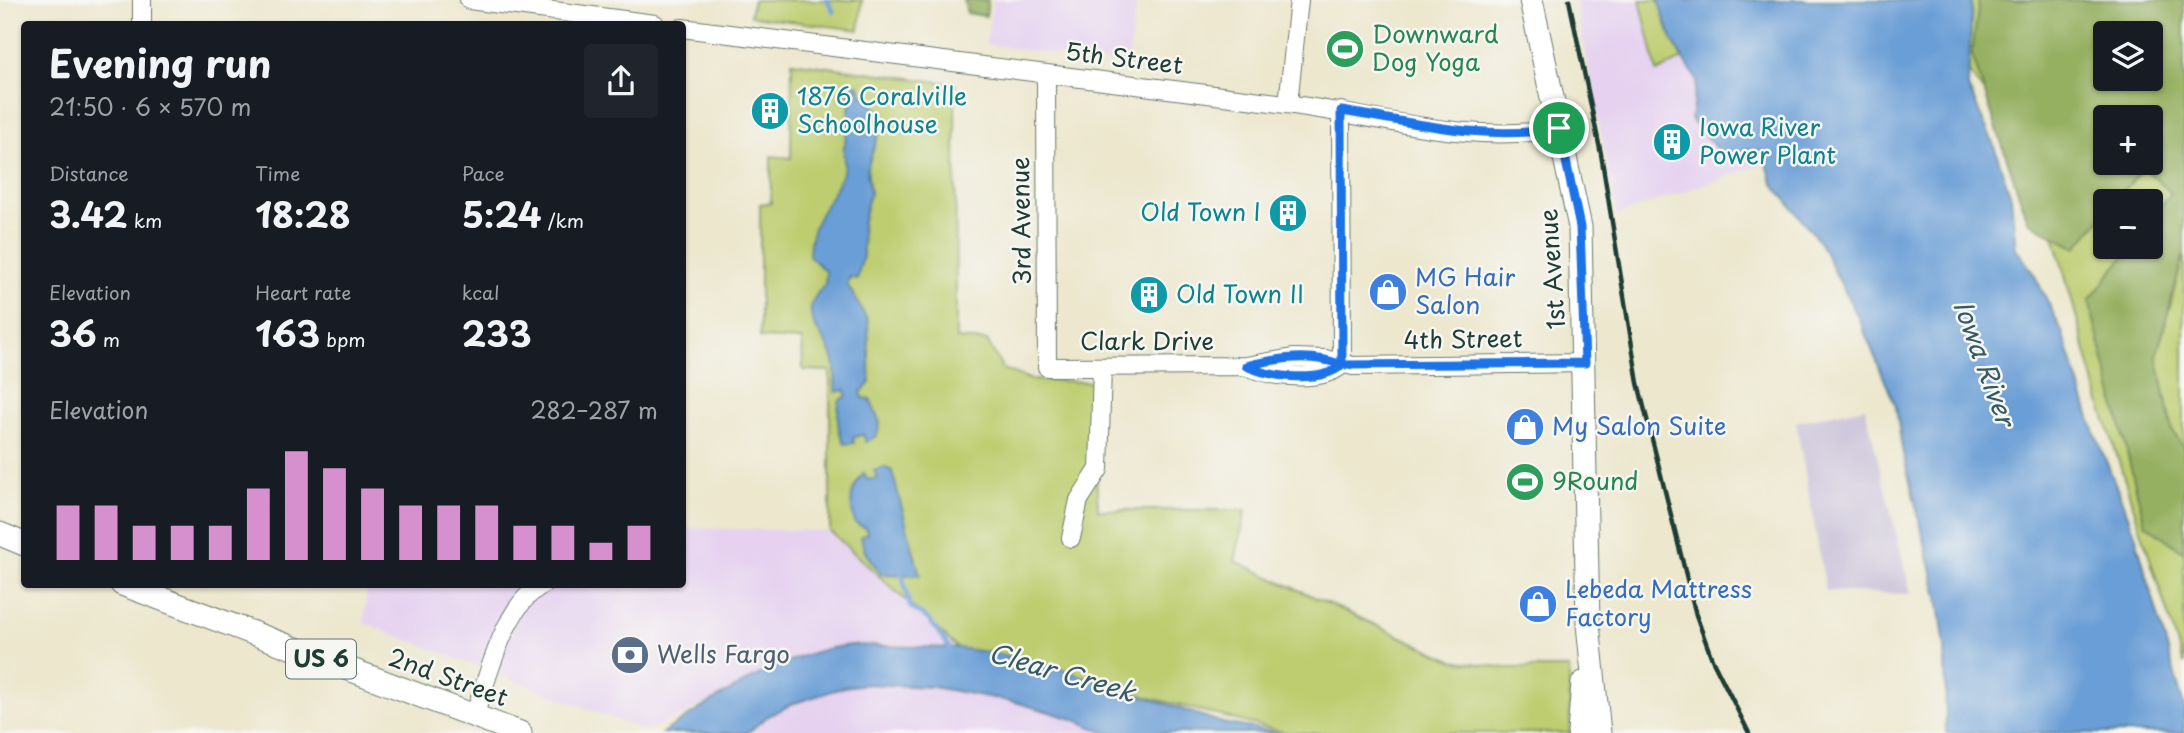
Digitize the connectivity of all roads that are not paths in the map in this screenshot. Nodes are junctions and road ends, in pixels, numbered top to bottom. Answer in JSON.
{"nodes":[{"id":1,"x":142,"y":0,"type":"edge"},
{"id":2,"x":1299,"y":0,"type":"edge"},
{"id":3,"x":1531,"y":0,"type":"edge"},
{"id":4,"x":479,"y":1,"type":"edge"},
{"id":5,"x":142,"y":21,"type":"edge"},
{"id":6,"x":603,"y":21,"type":"edge"},
{"id":7,"x":686,"y":29,"type":"edge"},
{"id":8,"x":1045,"y":74,"type":"junction"},
{"id":9,"x":1288,"y":104,"type":"junction"},
{"id":10,"x":1341,"y":111,"type":"junction"},
{"id":11,"x":1559,"y":128,"type":"junction"},
{"id":12,"x":1585,"y":363,"type":"junction"},
{"id":13,"x":1342,"y":365,"type":"junction"},
{"id":14,"x":1047,"y":367,"type":"joint"},
{"id":15,"x":1101,"y":367,"type":"junction"},
{"id":16,"x":0,"y":534,"type":"edge"},
{"id":17,"x":1071,"y":538,"type":"dead end"},
{"id":18,"x":21,"y":543,"type":"edge"},
{"id":19,"x":133,"y":588,"type":"edge"},
{"id":20,"x":537,"y":588,"type":"edge"},
{"id":21,"x":1588,"y":624,"type":"junction"},
{"id":22,"x":474,"y":716,"type":"junction"},
{"id":23,"x":520,"y":733,"type":"edge"},
{"id":24,"x":1579,"y":733,"type":"edge"},
{"id":25,"x":1599,"y":733,"type":"edge"}],
"edges":[{"from":1,"to":5,"type":"street"},
{"from":2,"to":9,"type":"street"},
{"from":3,"to":11,"type":"main road","name":"1st Avenue"},
{"from":4,"to":6,"type":"street"},
{"from":7,"to":8,"type":"street","name":"5th Street"},
{"from":8,"to":9,"type":"street","name":"5th Street"},
{"from":8,"to":14,"type":"street","name":"3rd Avenue"},
{"from":9,"to":10,"type":"street","name":"5th Street"},
{"from":10,"to":11,"type":"street","name":"5th Street"},
{"from":10,"to":13,"type":"street"},
{"from":11,"to":12,"type":"main road","name":"1st Avenue"},
{"from":12,"to":13,"type":"street","name":"4th Street"},
{"from":12,"to":21,"type":"main road","name":"1st Avenue"},
{"from":13,"to":15,"type":"street","name":"Clark Drive"},
{"from":14,"to":15,"type":"street","name":"Clark Drive"},
{"from":15,"to":17,"type":"street"},
{"from":16,"to":18,"type":"main road"},
{"from":19,"to":22,"type":"main road","name":"2nd Street","number":"US 6"},
{"from":20,"to":22,"type":"street"},
{"from":21,"to":24,"type":"main road","name":"1st Avenue"},
{"from":21,"to":25,"type":"main road","name":"1st Avenue"},
{"from":22,"to":23,"type":"main road","name":"2nd Street","number":"US 6"}]}
